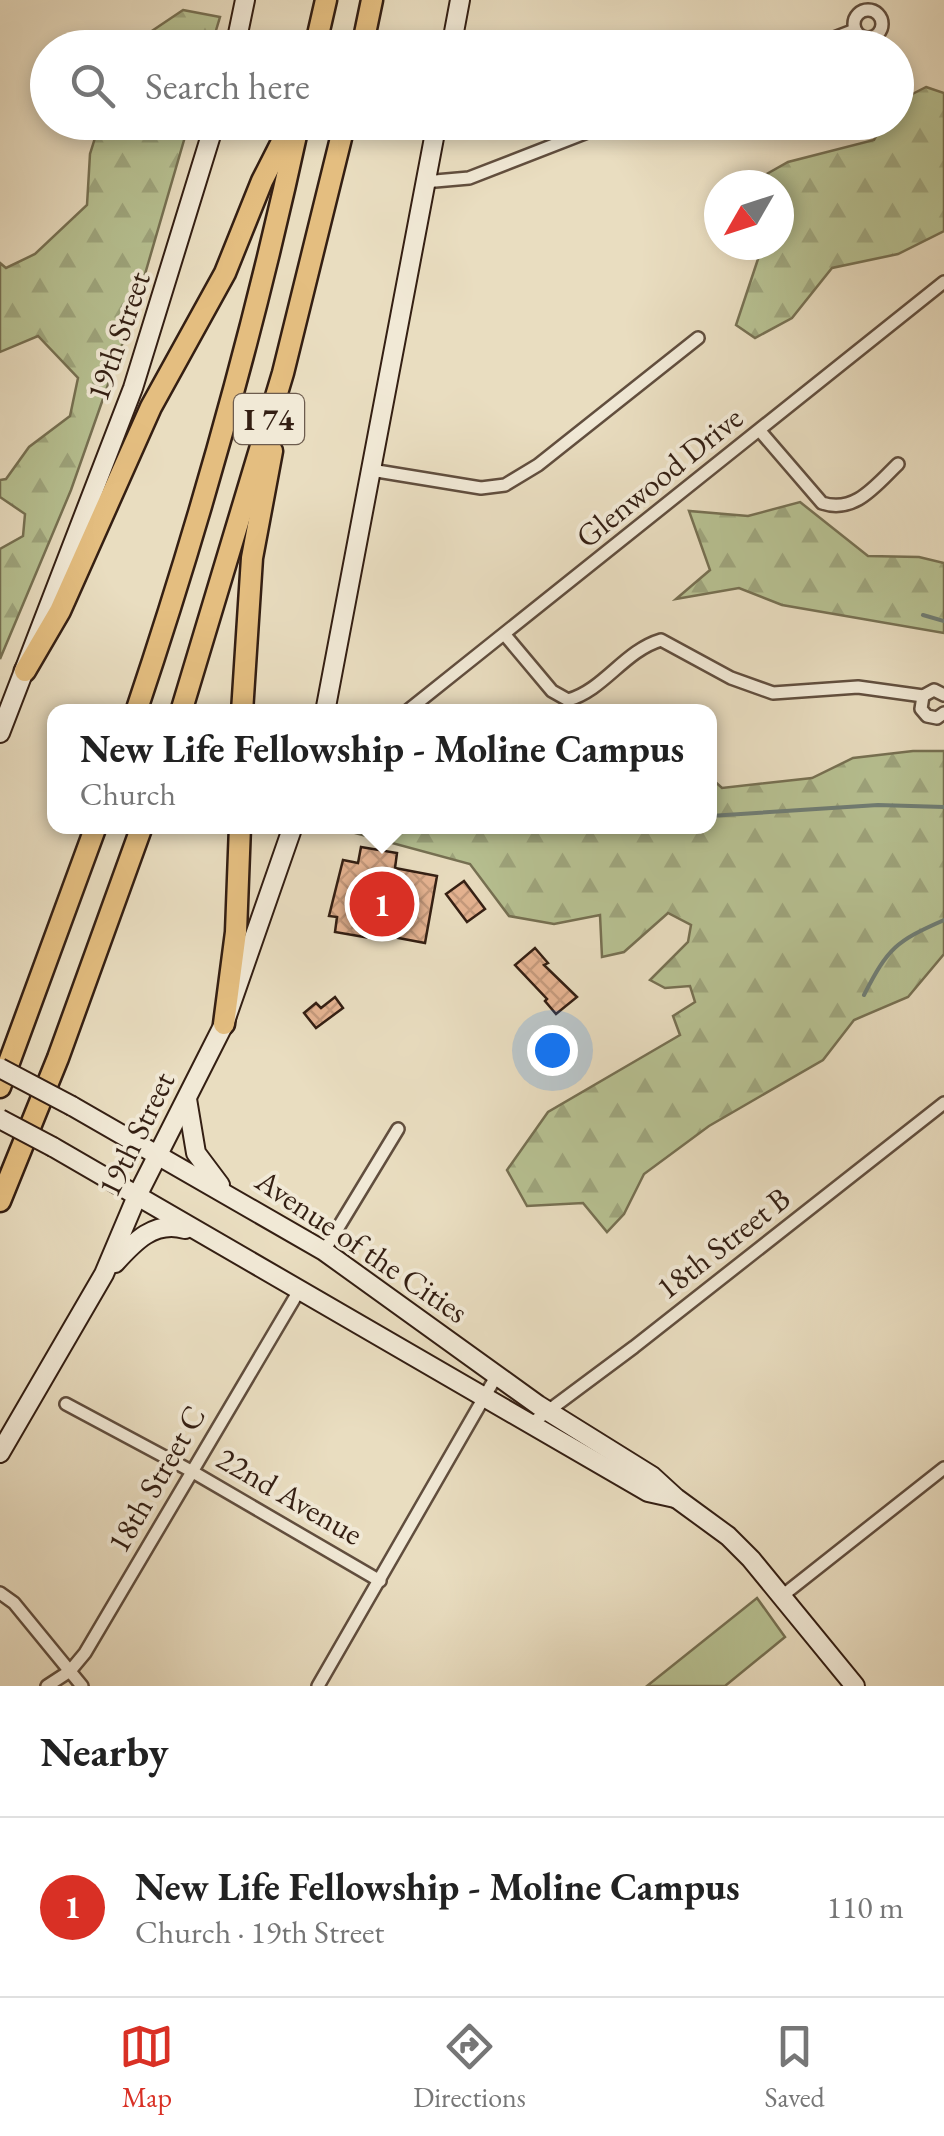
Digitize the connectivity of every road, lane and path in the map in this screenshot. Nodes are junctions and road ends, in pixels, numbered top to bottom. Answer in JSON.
{"nodes":[{"id":1,"x":245,"y":0,"type":"edge"},
{"id":2,"x":326,"y":0,"type":"edge"},
{"id":3,"x":372,"y":0,"type":"edge"},
{"id":4,"x":460,"y":0,"type":"edge"},
{"id":5,"x":238,"y":30,"type":"edge"},
{"id":6,"x":319,"y":30,"type":"edge"},
{"id":7,"x":366,"y":30,"type":"edge"},
{"id":8,"x":455,"y":30,"type":"edge"},
{"id":9,"x":209,"y":140,"type":"edge"},
{"id":10,"x":285,"y":140,"type":"edge"},
{"id":11,"x":292,"y":140,"type":"edge"},
{"id":12,"x":341,"y":140,"type":"edge"},
{"id":13,"x":432,"y":140,"type":"edge"},
{"id":14,"x":566,"y":140,"type":"edge"},
{"id":15,"x":424,"y":182,"type":"junction"},
{"id":16,"x":944,"y":282,"type":"edge"},
{"id":17,"x":698,"y":338,"type":"dead end"},
{"id":18,"x":289,"y":348,"type":"junction"},
{"id":19,"x":760,"y":432,"type":"junction"},
{"id":20,"x":898,"y":464,"type":"dead end"},
{"id":21,"x":371,"y":470,"type":"junction"},
{"id":22,"x":505,"y":635,"type":"junction"},
{"id":23,"x":25,"y":672,"type":"junction"},
{"id":24,"x":944,"y":695,"type":"edge"},
{"id":25,"x":923,"y":696,"type":"junction"},
{"id":26,"x":138,"y":704,"type":"edge"},
{"id":27,"x":183,"y":704,"type":"edge"},
{"id":28,"x":243,"y":704,"type":"edge"},
{"id":29,"x":327,"y":704,"type":"edge"},
{"id":30,"x":416,"y":704,"type":"edge"},
{"id":31,"x":944,"y":714,"type":"edge"},
{"id":32,"x":0,"y":733,"type":"edge"},
{"id":33,"x":93,"y":834,"type":"edge"},
{"id":34,"x":139,"y":834,"type":"edge"},
{"id":35,"x":240,"y":834,"type":"edge"},
{"id":36,"x":290,"y":834,"type":"edge"},
{"id":37,"x":224,"y":1024,"type":"junction"},
{"id":38,"x":0,"y":1068,"type":"edge"},
{"id":39,"x":0,"y":1086,"type":"edge"},
{"id":40,"x":187,"y":1098,"type":"junction"},
{"id":41,"x":944,"y":1102,"type":"edge"},
{"id":42,"x":0,"y":1119,"type":"edge"},
{"id":43,"x":398,"y":1129,"type":"dead end"},
{"id":44,"x":158,"y":1155,"type":"junction"},
{"id":45,"x":226,"y":1192,"type":"junction"},
{"id":46,"x":137,"y":1196,"type":"junction"},
{"id":47,"x":0,"y":1201,"type":"edge"},
{"id":48,"x":207,"y":1236,"type":"junction"},
{"id":49,"x":324,"y":1251,"type":"junction"},
{"id":50,"x":104,"y":1274,"type":"junction"},
{"id":51,"x":300,"y":1289,"type":"junction"},
{"id":52,"x":498,"y":1375,"type":"junction"},
{"id":53,"x":486,"y":1396,"type":"junction"},
{"id":54,"x":66,"y":1404,"type":"dead end"},
{"id":55,"x":548,"y":1411,"type":"junction"},
{"id":56,"x":532,"y":1424,"type":"junction"},
{"id":57,"x":0,"y":1453,"type":"edge"},
{"id":58,"x":944,"y":1468,"type":"edge"},
{"id":59,"x":192,"y":1472,"type":"junction"},
{"id":60,"x":676,"y":1498,"type":"junction"},
{"id":61,"x":380,"y":1580,"type":"junction"},
{"id":62,"x":0,"y":1593,"type":"edge"},
{"id":63,"x":782,"y":1596,"type":"junction"},
{"id":64,"x":70,"y":1671,"type":"junction"},
{"id":65,"x":48,"y":1686,"type":"edge"},
{"id":66,"x":82,"y":1686,"type":"edge"},
{"id":67,"x":318,"y":1686,"type":"edge"},
{"id":68,"x":854,"y":1686,"type":"edge"}],
"edges":[{"from":1,"to":5,"type":"main road"},
{"from":2,"to":6,"type":"highway"},
{"from":3,"to":7,"type":"highway"},
{"from":4,"to":8,"type":"main road"},
{"from":9,"to":23,"type":"main road","name":"19th Street"},
{"from":10,"to":23,"type":"highway"},
{"from":11,"to":26,"type":"highway","number":"I 74"},
{"from":12,"to":18,"type":"highway","number":"I 74"},
{"from":13,"to":15,"type":"main road"},
{"from":14,"to":15,"type":"street"},
{"from":15,"to":21,"type":"main road"},
{"from":16,"to":19,"type":"street","name":"Glenwood Drive"},
{"from":17,"to":21,"type":"street"},
{"from":18,"to":27,"type":"highway","number":"I 74"},
{"from":18,"to":28,"type":"highway"},
{"from":19,"to":20,"type":"street"},
{"from":19,"to":22,"type":"street","name":"Glenwood Drive"},
{"from":21,"to":29,"type":"main road"},
{"from":22,"to":25,"type":"street"},
{"from":22,"to":30,"type":"street","name":"Glenwood Drive"},
{"from":23,"to":32,"type":"main road","name":"19th Street"},
{"from":24,"to":25,"type":"street"},
{"from":25,"to":31,"type":"street"},
{"from":33,"to":39,"type":"highway"},
{"from":34,"to":47,"type":"highway"},
{"from":35,"to":37,"type":"highway"},
{"from":36,"to":37,"type":"main road","name":"19th Street"},
{"from":37,"to":40,"type":"main road","name":"19th Street"},
{"from":38,"to":44,"type":"main road","name":"Avenue of the Cities","bridge":true},
{"from":40,"to":44,"type":"main road","name":"19th Street"},
{"from":40,"to":45,"type":"main road"},
{"from":41,"to":55,"type":"street","name":"18th Street B"},
{"from":42,"to":46,"type":"main road","name":"Avenue of the Cities","bridge":true},
{"from":43,"to":49,"type":"street"},
{"from":44,"to":45,"type":"main road","name":"Avenue of the Cities"},
{"from":44,"to":46,"type":"main road","name":"19th Street"},
{"from":45,"to":49,"type":"main road","name":"Avenue of the Cities"},
{"from":46,"to":48,"type":"main road","name":"Avenue of the Cities"},
{"from":46,"to":50,"type":"main road","name":"19th Street"},
{"from":48,"to":50,"type":"main road"},
{"from":48,"to":51,"type":"main road","name":"Avenue of the Cities"},
{"from":49,"to":52,"type":"main road","name":"Avenue of the Cities"},
{"from":50,"to":57,"type":"main road","name":"19th Street"},
{"from":51,"to":53,"type":"main road","name":"Avenue of the Cities"},
{"from":51,"to":59,"type":"street","name":"18th Street C"},
{"from":52,"to":53,"type":"street"},
{"from":52,"to":55,"type":"main road","name":"Avenue of the Cities"},
{"from":53,"to":56,"type":"main road","name":"Avenue of the Cities"},
{"from":53,"to":61,"type":"street"},
{"from":54,"to":59,"type":"street","name":"22nd Avenue"},
{"from":55,"to":56,"type":"street","name":"18th Street B"},
{"from":55,"to":60,"type":"main road","name":"Avenue of the Cities"},
{"from":56,"to":60,"type":"main road","name":"Avenue of the Cities"},
{"from":58,"to":63,"type":"street"},
{"from":59,"to":61,"type":"street","name":"22nd Avenue"},
{"from":59,"to":64,"type":"street","name":"18th Street C"},
{"from":60,"to":63,"type":"main road","name":"Avenue of the Cities"},
{"from":61,"to":67,"type":"street"},
{"from":62,"to":64,"type":"street"},
{"from":63,"to":68,"type":"main road","name":"Avenue of the Cities"},
{"from":64,"to":65,"type":"street","name":"18th Street C"},
{"from":64,"to":66,"type":"street"}]}
